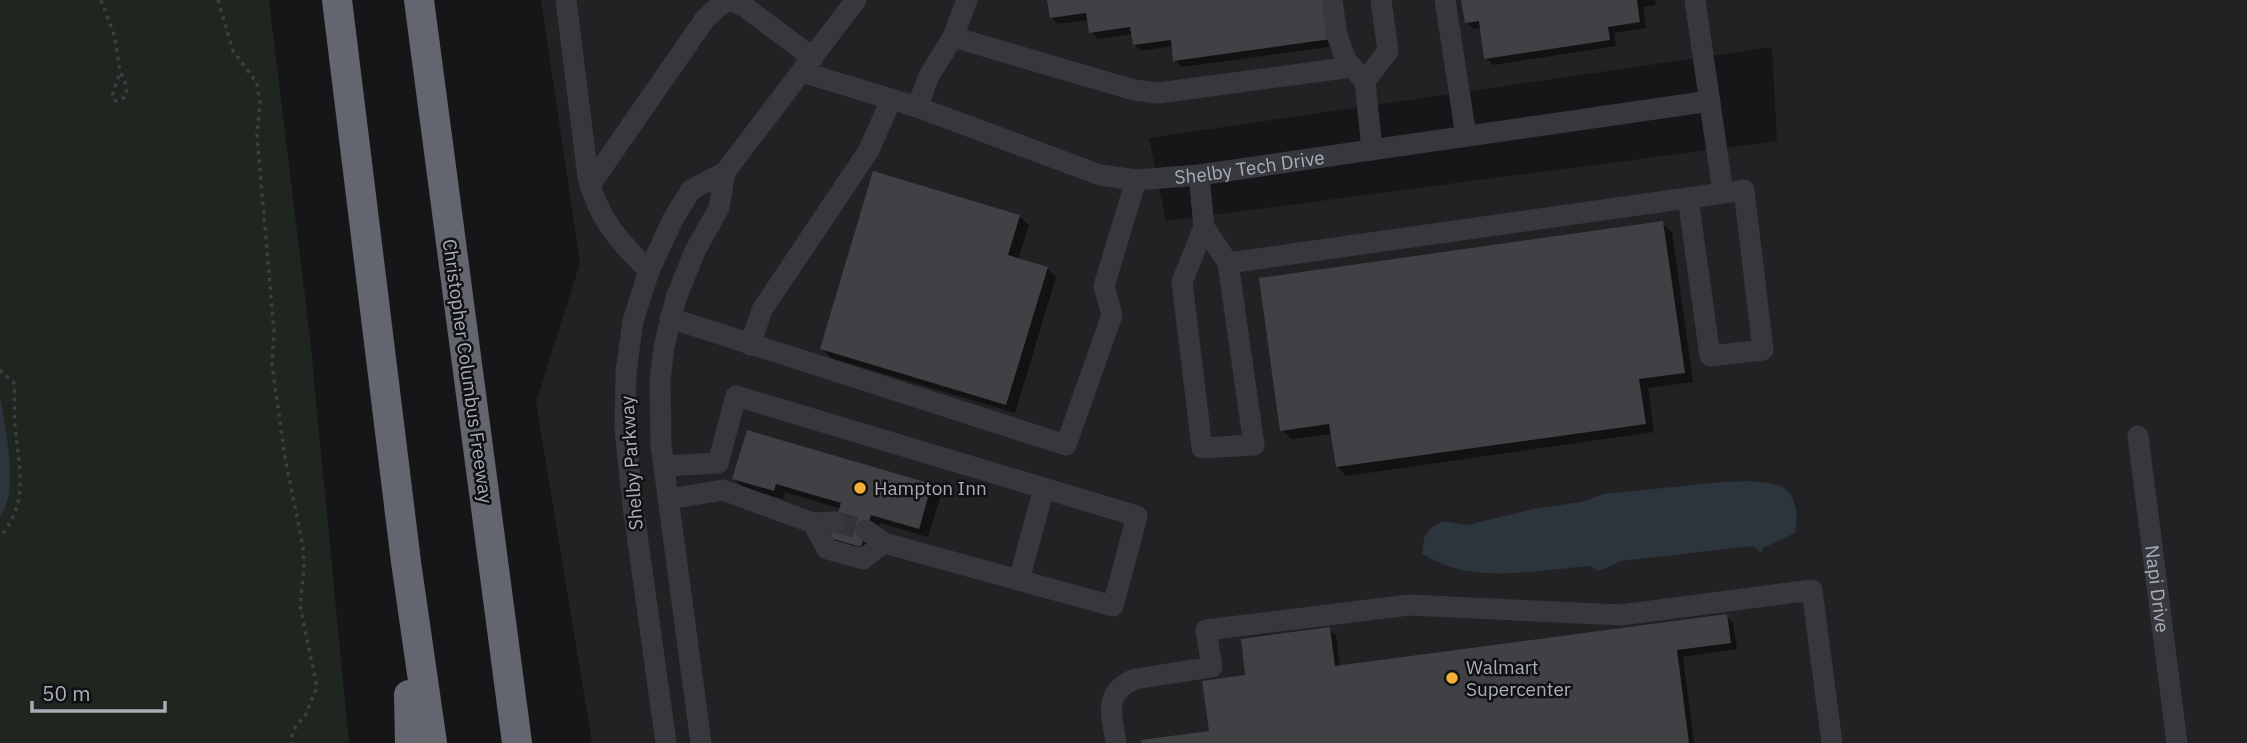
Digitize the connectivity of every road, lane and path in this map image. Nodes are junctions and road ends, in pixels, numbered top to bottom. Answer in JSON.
{"nodes":[{"id":1,"x":101,"y":0,"type":"edge"},
{"id":2,"x":218,"y":0,"type":"edge"},
{"id":3,"x":338,"y":0,"type":"edge"},
{"id":4,"x":419,"y":0,"type":"edge"},
{"id":5,"x":566,"y":0,"type":"edge"},
{"id":6,"x":856,"y":0,"type":"edge"},
{"id":7,"x":967,"y":0,"type":"edge"},
{"id":8,"x":1332,"y":0,"type":"edge"},
{"id":9,"x":1381,"y":0,"type":"edge"},
{"id":10,"x":1445,"y":0,"type":"edge"},
{"id":11,"x":1695,"y":0,"type":"edge"},
{"id":12,"x":953,"y":37,"type":"junction"},
{"id":13,"x":808,"y":65,"type":"junction"},
{"id":14,"x":120,"y":72,"type":"junction"},
{"id":15,"x":1358,"y":74,"type":"junction"},
{"id":16,"x":891,"y":100,"type":"junction"},
{"id":17,"x":1710,"y":101,"type":"junction"},
{"id":18,"x":917,"y":107,"type":"junction"},
{"id":19,"x":1466,"y":136,"type":"junction"},
{"id":20,"x":1372,"y":150,"type":"junction"},
{"id":21,"x":725,"y":172,"type":"junction"},
{"id":22,"x":1199,"y":175,"type":"junction"},
{"id":23,"x":1136,"y":180,"type":"junction"},
{"id":24,"x":590,"y":185,"type":"junction"},
{"id":25,"x":1723,"y":193,"type":"junction"},
{"id":26,"x":1688,"y":198,"type":"junction"},
{"id":27,"x":1205,"y":228,"type":"junction"},
{"id":28,"x":1228,"y":263,"type":"junction"},
{"id":29,"x":649,"y":271,"type":"junction"},
{"id":30,"x":670,"y":318,"type":"junction"},
{"id":31,"x":750,"y":345,"type":"junction"},
{"id":32,"x":0,"y":370,"type":"edge"},
{"id":33,"x":626,"y":372,"type":"junction"},
{"id":34,"x":659,"y":398,"type":"junction"},
{"id":35,"x":2138,"y":436,"type":"dead end"},
{"id":36,"x":718,"y":463,"type":"junction"},
{"id":37,"x":664,"y":466,"type":"junction"},
{"id":38,"x":1044,"y":488,"type":"junction"},
{"id":39,"x":723,"y":490,"type":"junction"},
{"id":40,"x":669,"y":499,"type":"junction"},
{"id":41,"x":835,"y":522,"type":"tunnel mouth"},
{"id":42,"x":813,"y":523,"type":"junction"},
{"id":43,"x":866,"y":530,"type":"tunnel mouth"},
{"id":44,"x":0,"y":537,"type":"edge"},
{"id":45,"x":884,"y":543,"type":"junction"},
{"id":46,"x":406,"y":562,"type":"junction"},
{"id":47,"x":1019,"y":580,"type":"junction"},
{"id":48,"x":502,"y":626,"type":"junction"},
{"id":49,"x":292,"y":743,"type":"edge"},
{"id":50,"x":410,"y":743,"type":"edge"},
{"id":51,"x":432,"y":743,"type":"edge"},
{"id":52,"x":517,"y":743,"type":"edge"},
{"id":53,"x":525,"y":743,"type":"edge"},
{"id":54,"x":666,"y":743,"type":"edge"},
{"id":55,"x":701,"y":743,"type":"edge"},
{"id":56,"x":1116,"y":743,"type":"edge"},
{"id":57,"x":1832,"y":743,"type":"edge"},
{"id":58,"x":2177,"y":743,"type":"edge"}],
"edges":[{"from":1,"to":14,"type":"path"},
{"from":2,"to":49,"type":"path"},
{"from":3,"to":46,"type":"highway"},
{"from":4,"to":48,"type":"highway","name":"Christopher Columbus Freeway"},
{"from":5,"to":24,"type":"street"},
{"from":6,"to":13,"type":"street","name":"Shelby Parkway"},
{"from":7,"to":12,"type":"street"},
{"from":8,"to":15,"type":"street"},
{"from":9,"to":15,"type":"street"},
{"from":10,"to":19,"type":"street"},
{"from":11,"to":17,"type":"street"},
{"from":12,"to":15,"type":"street"},
{"from":12,"to":18,"type":"street"},
{"from":13,"to":16,"type":"street","name":"Shelby Tech Drive"},
{"from":13,"to":21,"type":"street","name":"Shelby Parkway"},
{"from":13,"to":24,"type":"street","name":"Shelby Tech Drive"},
{"from":14,"to":14,"type":"path"},
{"from":15,"to":20,"type":"street"},
{"from":16,"to":18,"type":"street","name":"Shelby Tech Drive"},
{"from":16,"to":31,"type":"street"},
{"from":17,"to":19,"type":"street","name":"Shelby Tech Drive"},
{"from":17,"to":25,"type":"street"},
{"from":18,"to":23,"type":"street","name":"Shelby Tech Drive"},
{"from":19,"to":20,"type":"street","name":"Shelby Tech Drive"},
{"from":20,"to":22,"type":"street","name":"Shelby Tech Drive"},
{"from":21,"to":29,"type":"street","name":"Shelby Parkway"},
{"from":21,"to":30,"type":"street","name":"Shelby Parkway"},
{"from":22,"to":23,"type":"street","name":"Shelby Tech Drive"},
{"from":22,"to":27,"type":"street"},
{"from":23,"to":31,"type":"street"},
{"from":24,"to":29,"type":"street"},
{"from":25,"to":26,"type":"street"},
{"from":25,"to":26,"type":"street"},
{"from":26,"to":28,"type":"street"},
{"from":27,"to":28,"type":"street"},
{"from":27,"to":28,"type":"street"},
{"from":29,"to":33,"type":"street","name":"Shelby Parkway"},
{"from":30,"to":31,"type":"street"},
{"from":30,"to":34,"type":"street","name":"Shelby Parkway"},
{"from":32,"to":44,"type":"path"},
{"from":33,"to":34,"type":"street"},
{"from":33,"to":54,"type":"street","name":"Shelby Parkway"},
{"from":34,"to":37,"type":"street","name":"Shelby Parkway"},
{"from":35,"to":58,"type":"street","name":"Napi Drive"},
{"from":36,"to":37,"type":"street"},
{"from":36,"to":38,"type":"street"},
{"from":36,"to":39,"type":"street"},
{"from":37,"to":40,"type":"street","name":"Shelby Parkway"},
{"from":38,"to":47,"type":"street"},
{"from":38,"to":47,"type":"street"},
{"from":39,"to":40,"type":"street"},
{"from":39,"to":42,"type":"street"},
{"from":40,"to":55,"type":"street","name":"Shelby Parkway"},
{"from":41,"to":42,"type":"street"},
{"from":42,"to":45,"type":"street"},
{"from":43,"to":45,"type":"street"},
{"from":45,"to":47,"type":"street"},
{"from":46,"to":50,"type":"highway"},
{"from":46,"to":51,"type":"highway"},
{"from":48,"to":52,"type":"highway","name":"Christopher Columbus Freeway"},
{"from":48,"to":53,"type":"highway"},
{"from":56,"to":57,"type":"street"}]}
